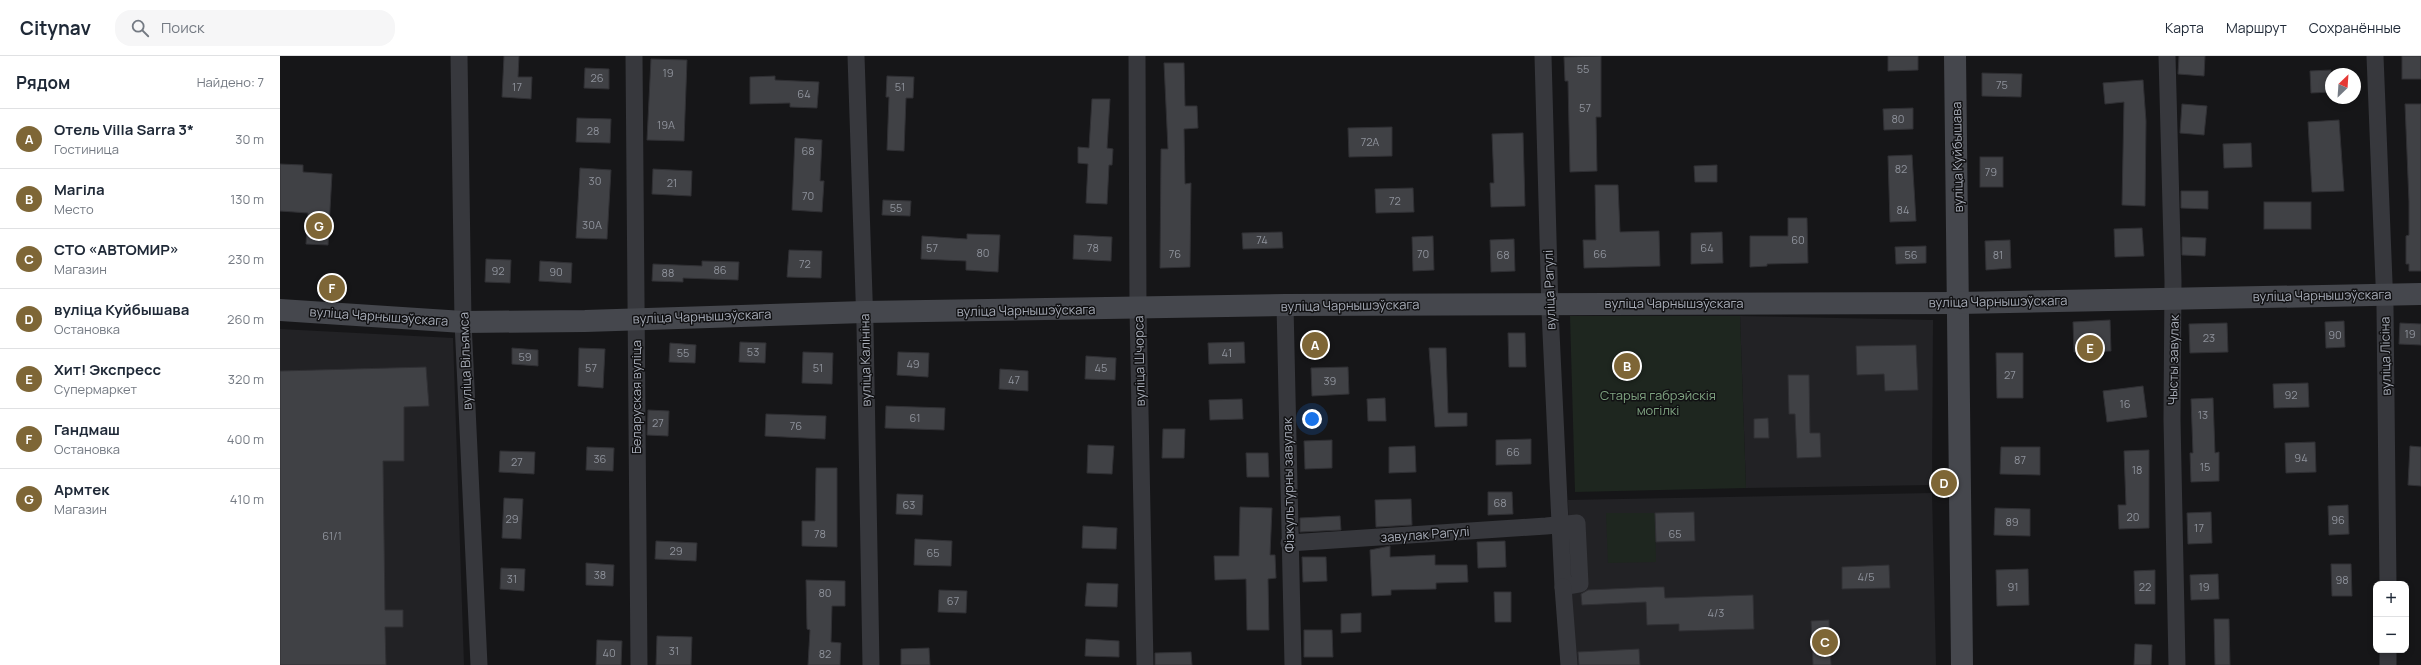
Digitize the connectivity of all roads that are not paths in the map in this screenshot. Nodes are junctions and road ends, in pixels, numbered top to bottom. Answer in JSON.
{"nodes":[{"id":1,"x":459,"y":56,"type":"edge"},
{"id":2,"x":634,"y":56,"type":"edge"},
{"id":3,"x":856,"y":56,"type":"edge"},
{"id":4,"x":1137,"y":56,"type":"edge"},
{"id":5,"x":1543,"y":56,"type":"edge"},
{"id":6,"x":1956,"y":56,"type":"edge"},
{"id":7,"x":2166,"y":56,"type":"edge"},
{"id":8,"x":2375,"y":56,"type":"edge"},
{"id":9,"x":2384,"y":294,"type":"junction"},
{"id":10,"x":2421,"y":294,"type":"edge"},
{"id":11,"x":2174,"y":297,"type":"junction"},
{"id":12,"x":1550,"y":303,"type":"junction"},
{"id":13,"x":1959,"y":303,"type":"junction"},
{"id":14,"x":1285,"y":305,"type":"junction"},
{"id":15,"x":1138,"y":308,"type":"junction"},
{"id":16,"x":280,"y":310,"type":"edge"},
{"id":17,"x":864,"y":312,"type":"junction"},
{"id":18,"x":636,"y":318,"type":"junction"},
{"id":19,"x":463,"y":322,"type":"junction"},
{"id":20,"x":1561,"y":524,"type":"junction"},
{"id":21,"x":1289,"y":543,"type":"junction"},
{"id":22,"x":2388,"y":581,"type":"edge"},
{"id":23,"x":2388,"y":653,"type":"edge"},
{"id":24,"x":479,"y":665,"type":"edge"},
{"id":25,"x":639,"y":665,"type":"edge"},
{"id":26,"x":871,"y":665,"type":"edge"},
{"id":27,"x":1145,"y":665,"type":"edge"},
{"id":28,"x":1293,"y":665,"type":"edge"},
{"id":29,"x":1569,"y":665,"type":"edge"},
{"id":30,"x":1962,"y":665,"type":"edge"},
{"id":31,"x":2177,"y":665,"type":"edge"},
{"id":32,"x":2388,"y":665,"type":"edge"}],
"edges":[{"from":1,"to":19,"type":"street","name":"вуліца Вільямса"},
{"from":2,"to":18,"type":"street","name":"Беларуская вуліца"},
{"from":3,"to":17,"type":"street","name":"вуліца Калініна"},
{"from":4,"to":15,"type":"street","name":"вуліца Шчорса"},
{"from":5,"to":12,"type":"street","name":"вуліца Рагулі"},
{"from":6,"to":13,"type":"main road","name":"вуліца Куйбышава"},
{"from":7,"to":11,"type":"street","name":"Чысты завулак"},
{"from":8,"to":9,"type":"street","name":"вуліца Лісіна"},
{"from":9,"to":10,"type":"main road","name":"вуліца Чарнышэўскага"},
{"from":9,"to":11,"type":"main road","name":"вуліца Чарнышэўскага"},
{"from":9,"to":22,"type":"street","name":"вуліца Лісіна"},
{"from":11,"to":13,"type":"main road","name":"вуліца Чарнышэўскага"},
{"from":11,"to":31,"type":"street","name":"Чысты завулак"},
{"from":12,"to":13,"type":"main road","name":"вуліца Чарнышэўскага"},
{"from":12,"to":14,"type":"main road","name":"вуліца Чарнышэўскага"},
{"from":12,"to":20,"type":"street","name":"вуліца Рагулі"},
{"from":13,"to":30,"type":"main road","name":"вуліца Куйбышава"},
{"from":14,"to":15,"type":"main road","name":"вуліца Чарнышэўскага"},
{"from":14,"to":21,"type":"street","name":"Фізкультурны завулак"},
{"from":15,"to":17,"type":"main road","name":"вуліца Чарнышэўскага"},
{"from":15,"to":27,"type":"street","name":"вуліца Шчорса"},
{"from":16,"to":19,"type":"main road","name":"вуліца Чарнышэўскага"},
{"from":17,"to":18,"type":"main road","name":"вуліца Чарнышэўскага"},
{"from":17,"to":26,"type":"street","name":"вуліца Калініна"},
{"from":18,"to":19,"type":"main road","name":"вуліца Чарнышэўскага"},
{"from":18,"to":25,"type":"street","name":"Беларуская вуліца"},
{"from":19,"to":24,"type":"street","name":"вуліца Вільямса"},
{"from":20,"to":21,"type":"street","name":"завулак Рагулі"},
{"from":20,"to":29,"type":"street","name":"вуліца Рагулі"},
{"from":21,"to":28,"type":"street","name":"Фізкультурны завулак"},
{"from":23,"to":32,"type":"street"}]}
